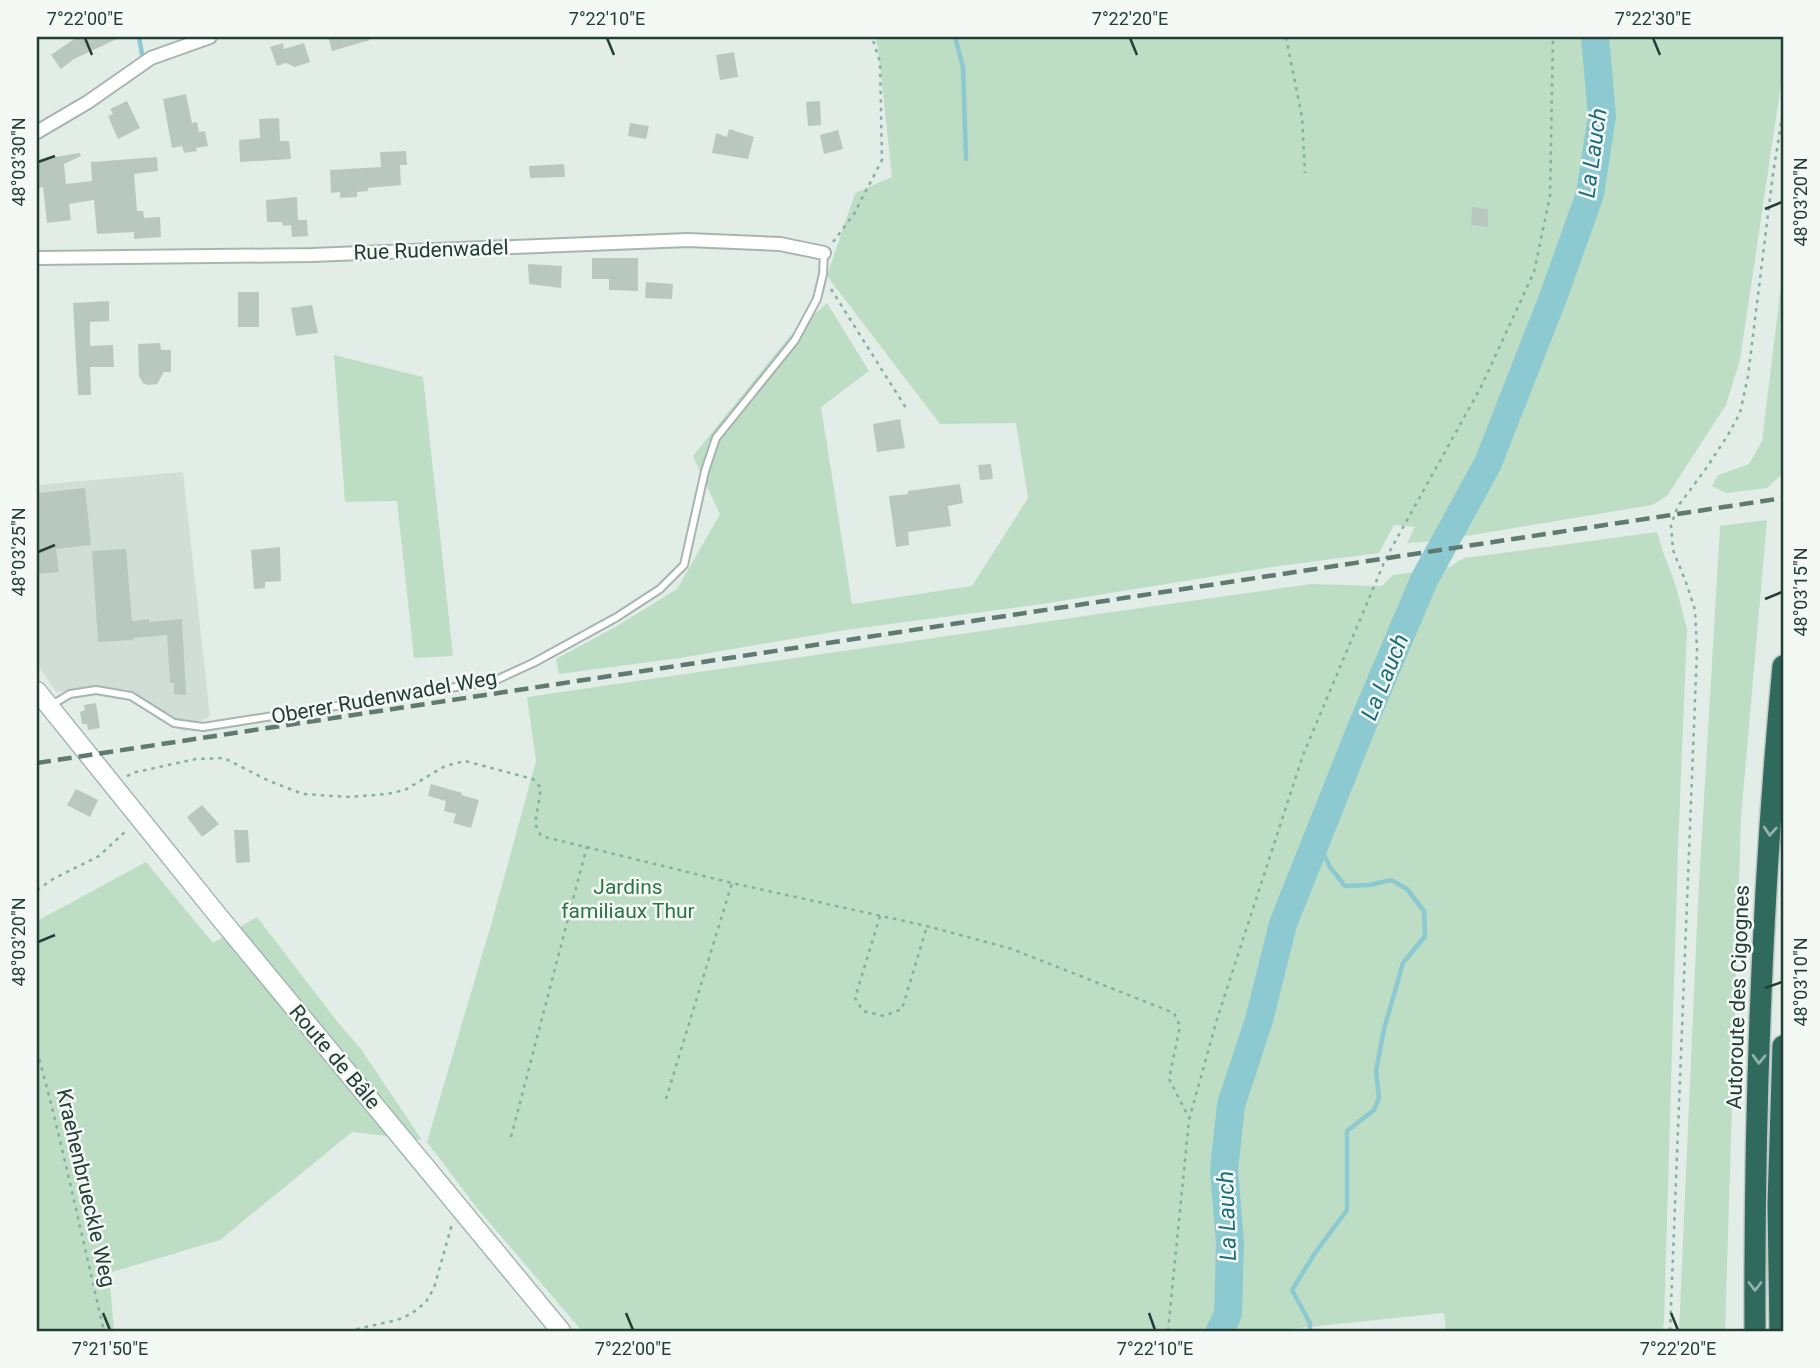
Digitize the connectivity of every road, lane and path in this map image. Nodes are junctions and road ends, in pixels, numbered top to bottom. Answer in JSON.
{"nodes":[{"id":1,"x":210,"y":37,"type":"edge"},
{"id":2,"x":872,"y":37,"type":"edge"},
{"id":3,"x":1286,"y":37,"type":"edge"},
{"id":4,"x":1553,"y":37,"type":"edge"},
{"id":5,"x":1783,"y":111,"type":"edge"},
{"id":6,"x":37,"y":132,"type":"edge"},
{"id":7,"x":1305,"y":173,"type":"dead end"},
{"id":8,"x":824,"y":253,"type":"junction"},
{"id":9,"x":37,"y":258,"type":"edge"},
{"id":10,"x":823,"y":274,"type":"junction"},
{"id":11,"x":906,"y":408,"type":"dead end"},
{"id":12,"x":1783,"y":666,"type":"edge"},
{"id":13,"x":37,"y":691,"type":"edge"},
{"id":14,"x":49,"y":706,"type":"junction"},
{"id":15,"x":111,"y":782,"type":"junction"},
{"id":16,"x":140,"y":819,"type":"junction"},
{"id":17,"x":587,"y":846,"type":"junction"},
{"id":18,"x":732,"y":883,"type":"junction"},
{"id":19,"x":37,"y":890,"type":"edge"},
{"id":20,"x":880,"y":916,"type":"junction"},
{"id":21,"x":927,"y":926,"type":"junction"},
{"id":22,"x":1783,"y":1046,"type":"edge"},
{"id":23,"x":37,"y":1051,"type":"edge"},
{"id":24,"x":666,"y":1099,"type":"dead end"},
{"id":25,"x":1189,"y":1119,"type":"junction"},
{"id":26,"x":511,"y":1137,"type":"dead end"},
{"id":27,"x":457,"y":1204,"type":"junction"},
{"id":28,"x":104,"y":1331,"type":"edge"},
{"id":29,"x":348,"y":1331,"type":"edge"},
{"id":30,"x":561,"y":1331,"type":"edge"},
{"id":31,"x":1168,"y":1331,"type":"edge"},
{"id":32,"x":1670,"y":1331,"type":"edge"},
{"id":33,"x":1755,"y":1331,"type":"edge"},
{"id":34,"x":1780,"y":1331,"type":"edge"}],
"edges":[{"from":1,"to":6,"type":"street"},
{"from":2,"to":8,"type":"path"},
{"from":3,"to":7,"type":"path"},
{"from":4,"to":25,"type":"path"},
{"from":5,"to":32,"type":"path"},
{"from":8,"to":9,"type":"street","name":"Rue Rudenwadel"},
{"from":8,"to":10,"type":"lane","name":"Oberer Rudenwadel Weg"},
{"from":10,"to":11,"type":"path"},
{"from":10,"to":14,"type":"lane","name":"Oberer Rudenwadel Weg"},
{"from":12,"to":33,"type":"highway","name":"Autoroute des Cigognes","one_way":true},
{"from":13,"to":14,"type":"main road","name":"Route de Bâle"},
{"from":14,"to":15,"type":"main road","name":"Route de Bâle"},
{"from":15,"to":16,"type":"main road","name":"Route de Bâle"},
{"from":15,"to":17,"type":"path"},
{"from":16,"to":19,"type":"path"},
{"from":16,"to":27,"type":"main road","name":"Route de Bâle"},
{"from":17,"to":18,"type":"path"},
{"from":17,"to":26,"type":"path"},
{"from":18,"to":20,"type":"path"},
{"from":18,"to":24,"type":"path"},
{"from":20,"to":21,"type":"path"},
{"from":20,"to":21,"type":"path"},
{"from":21,"to":25,"type":"path"},
{"from":22,"to":34,"type":"highway"},
{"from":23,"to":28,"type":"path","name":"Kraehenbrueckle Weg"},
{"from":25,"to":31,"type":"path"},
{"from":27,"to":29,"type":"path"},
{"from":27,"to":30,"type":"main road","name":"Route de Bâle"}]}
